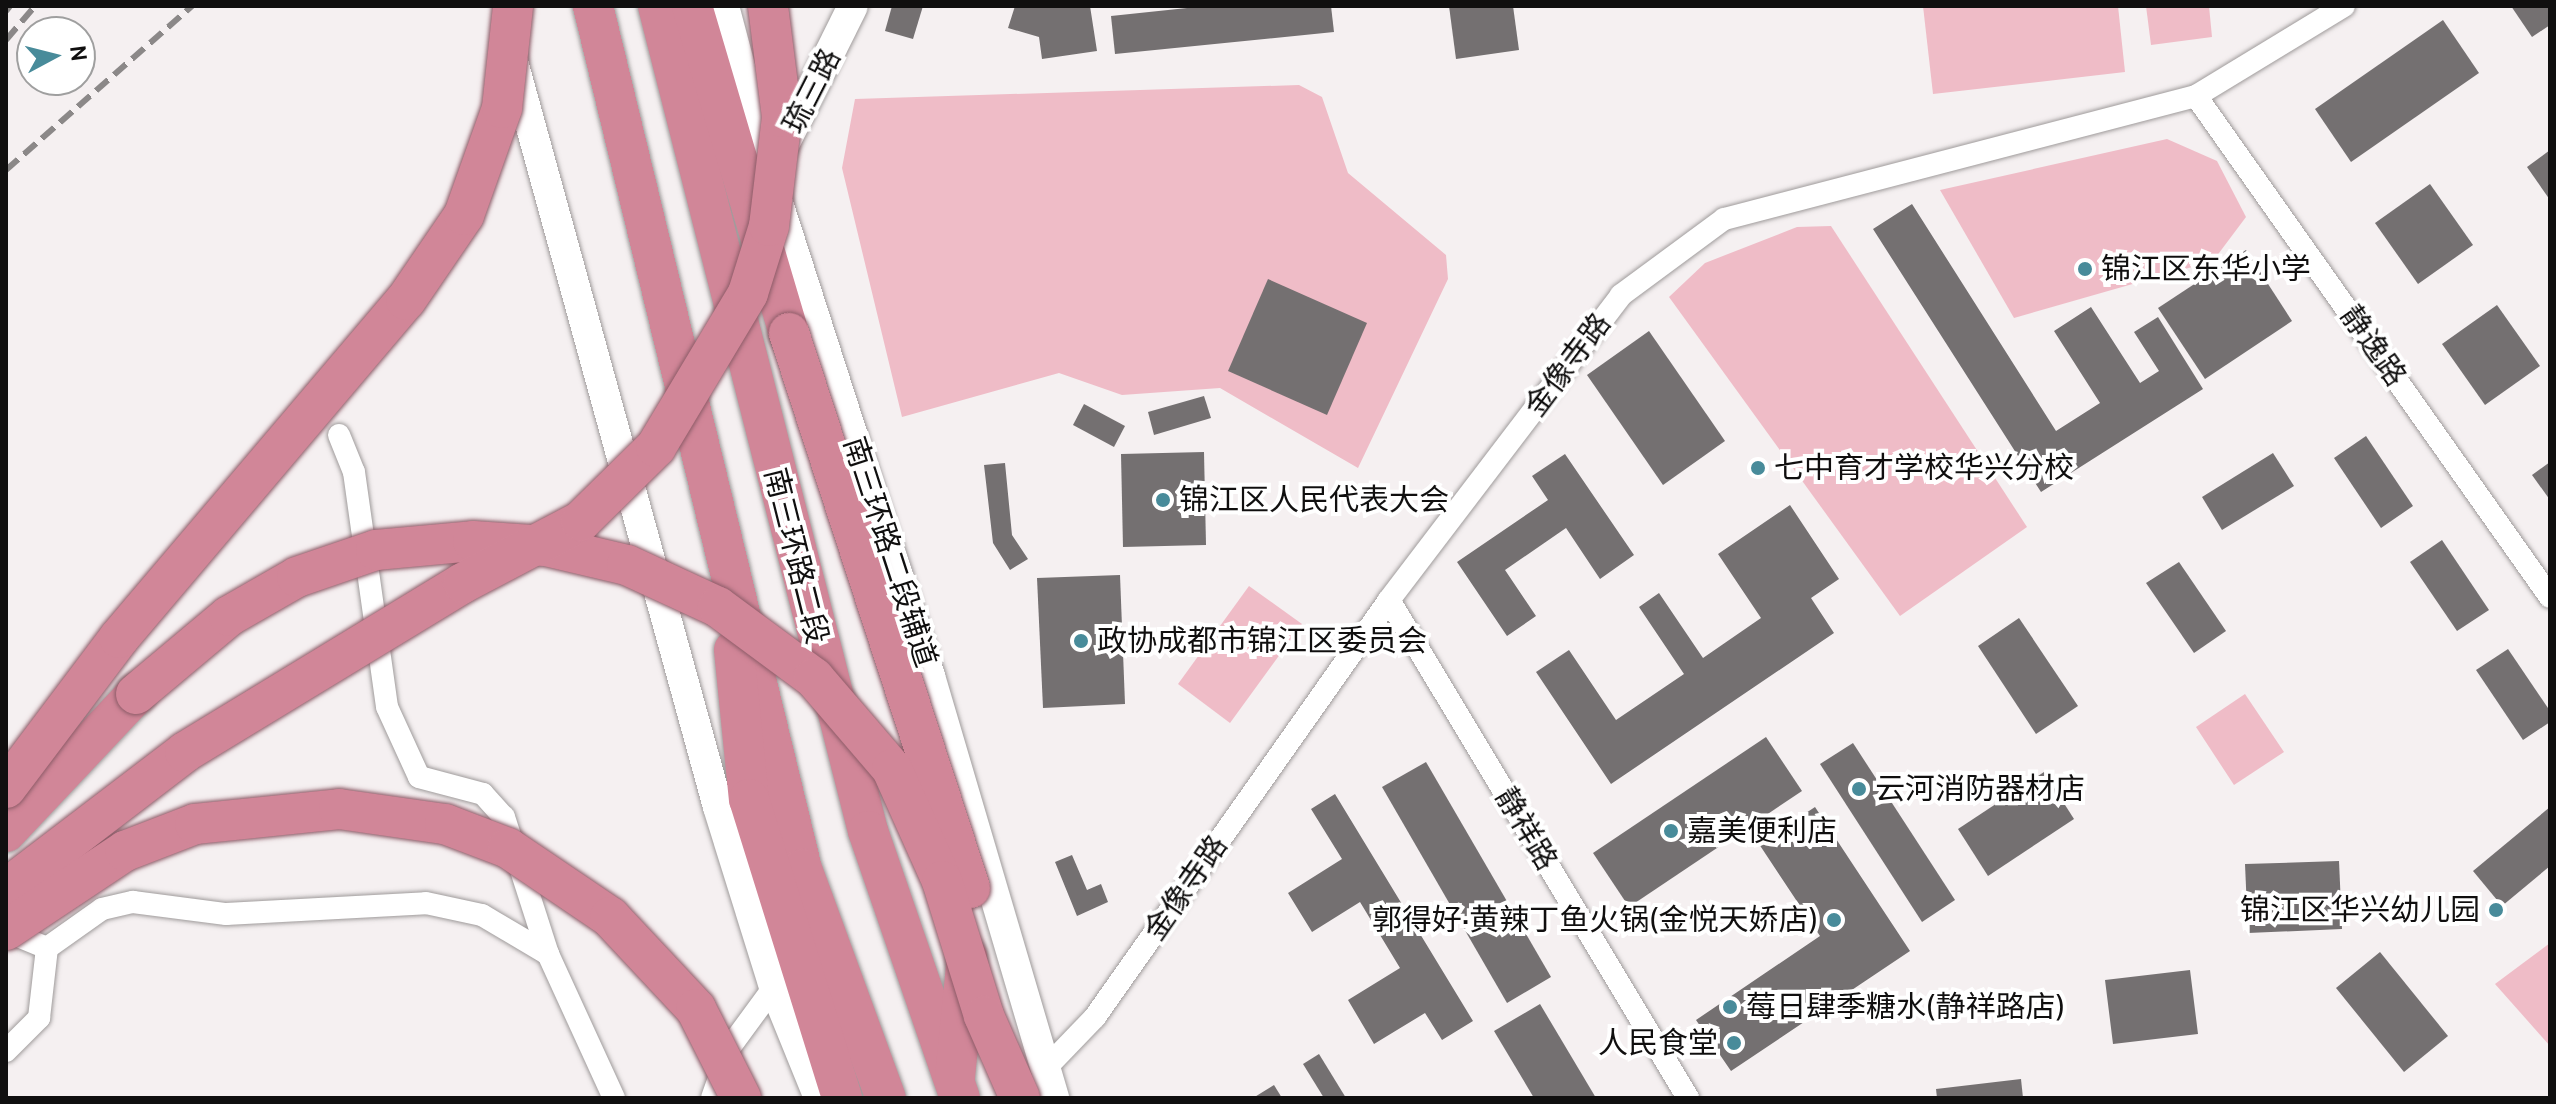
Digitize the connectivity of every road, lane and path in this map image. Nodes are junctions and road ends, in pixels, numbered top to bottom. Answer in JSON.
{"nodes":[{"id":1,"x":498,"y":6,"type":"edge"},
{"id":2,"x":513,"y":6,"type":"edge"},
{"id":3,"x":593,"y":6,"type":"edge"},
{"id":4,"x":658,"y":6,"type":"edge"},
{"id":5,"x":692,"y":6,"type":"edge"},
{"id":6,"x":724,"y":6,"type":"edge"},
{"id":7,"x":768,"y":6,"type":"edge"},
{"id":8,"x":853,"y":6,"type":"edge"},
{"id":9,"x":2344,"y":6,"type":"edge"},
{"id":10,"x":2196,"y":96,"type":"junction"},
{"id":11,"x":769,"y":175,"type":"junction"},
{"id":12,"x":339,"y":435,"type":"dead end"},
{"id":13,"x":733,"y":570,"type":"junction"},
{"id":14,"x":904,"y":596,"type":"junction"},
{"id":15,"x":2550,"y":597,"type":"edge"},
{"id":16,"x":1389,"y":600,"type":"junction"},
{"id":17,"x":6,"y":788,"type":"edge"},
{"id":18,"x":6,"y":832,"type":"edge"},
{"id":19,"x":6,"y":889,"type":"edge"},
{"id":20,"x":972,"y":914,"type":"junction"},
{"id":21,"x":6,"y":930,"type":"edge"},
{"id":22,"x":47,"y":948,"type":"junction"},
{"id":23,"x":548,"y":954,"type":"junction"},
{"id":24,"x":788,"y":986,"type":"junction"},
{"id":25,"x":6,"y":1051,"type":"edge"},
{"id":26,"x":1039,"y":1088,"type":"edge"},
{"id":27,"x":957,"y":1091,"type":"edge"},
{"id":28,"x":614,"y":1098,"type":"edge"},
{"id":29,"x":712,"y":1098,"type":"edge"},
{"id":30,"x":741,"y":1098,"type":"edge"},
{"id":31,"x":819,"y":1098,"type":"edge"},
{"id":32,"x":842,"y":1098,"type":"edge"},
{"id":33,"x":886,"y":1098,"type":"edge"},
{"id":34,"x":1020,"y":1098,"type":"edge"},
{"id":35,"x":1054,"y":1098,"type":"edge"},
{"id":36,"x":1688,"y":1098,"type":"edge"}],
"edges":[{"from":1,"to":24,"type":"main road"},
{"from":2,"to":17,"type":"highway","bridge":true},
{"from":3,"to":13,"type":"highway"},
{"from":4,"to":27,"type":"highway","name":"南三环路二段"},
{"from":5,"to":26,"type":"highway","bridge":true},
{"from":6,"to":11,"type":"main road","name":"南三环路二段辅道"},
{"from":7,"to":19,"type":"highway","bridge":true},
{"from":8,"to":11,"type":"main road","name":"琉三路"},
{"from":9,"to":10,"type":"street","name":"金像寺路"},
{"from":10,"to":15,"type":"street","name":"静逸路"},
{"from":10,"to":16,"type":"street","name":"金像寺路"},
{"from":11,"to":14,"type":"main road","name":"南三环路二段辅道"},
{"from":12,"to":23,"type":"street"},
{"from":13,"to":24,"type":"highway"},
{"from":13,"to":33,"type":"highway"},
{"from":14,"to":20,"type":"main road"},
{"from":14,"to":26,"type":"main road","name":"南三环路二段辅道"},
{"from":16,"to":26,"type":"street","name":"金像寺路"},
{"from":16,"to":36,"type":"street","name":"静祥路"},
{"from":18,"to":34,"type":"highway","bridge":true},
{"from":20,"to":26,"type":"main road"},
{"from":20,"to":27,"type":"highway"},
{"from":21,"to":22,"type":"street"},
{"from":21,"to":30,"type":"highway","bridge":true},
{"from":22,"to":23,"type":"street"},
{"from":22,"to":25,"type":"street"},
{"from":23,"to":28,"type":"street"},
{"from":24,"to":29,"type":"street"},
{"from":24,"to":31,"type":"main road"},
{"from":24,"to":32,"type":"highway"},
{"from":26,"to":35,"type":"main road","name":"南三环路二段辅道"}]}
